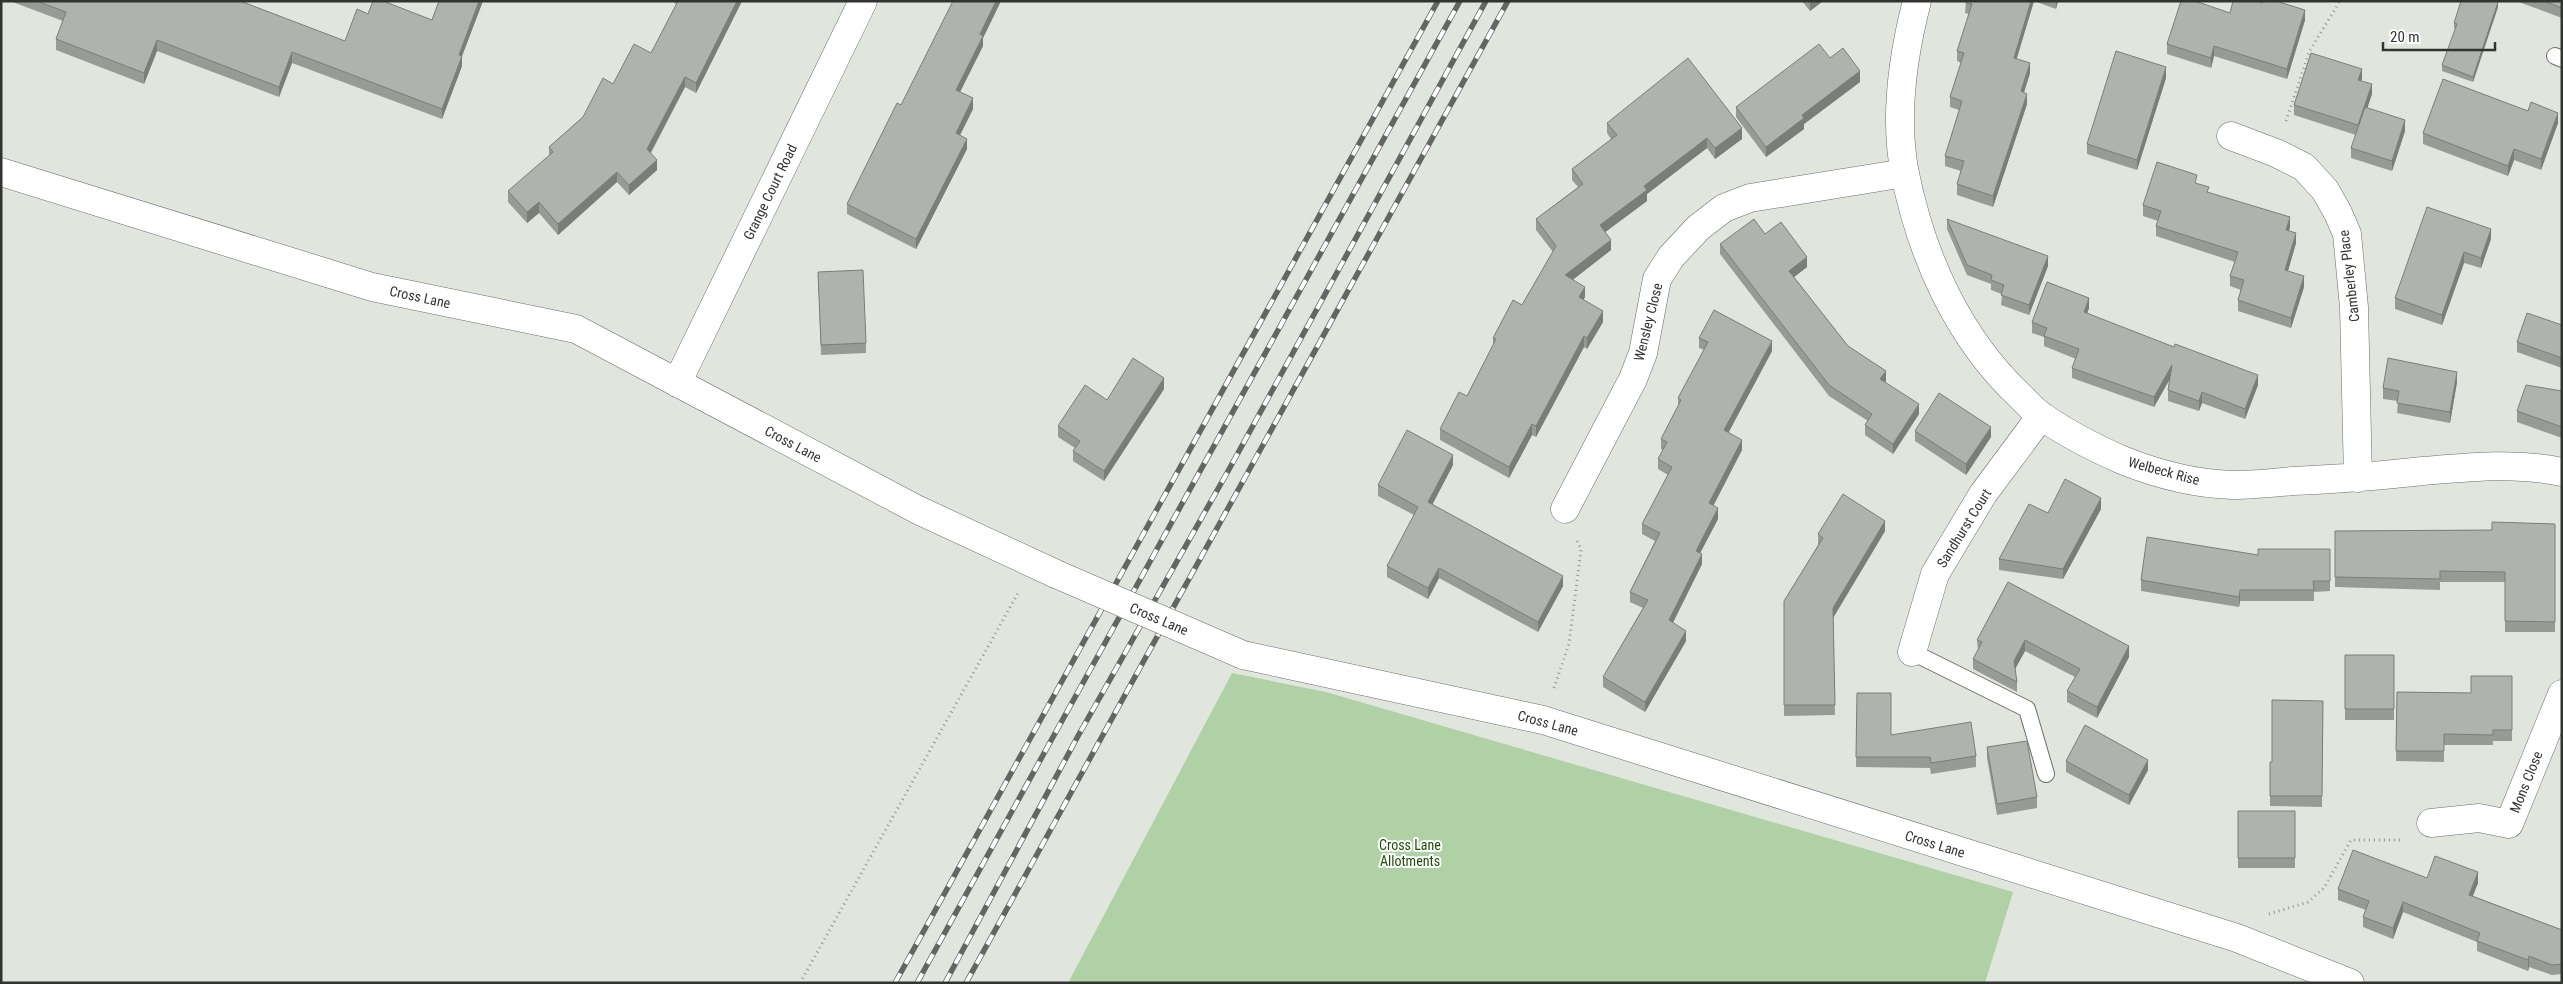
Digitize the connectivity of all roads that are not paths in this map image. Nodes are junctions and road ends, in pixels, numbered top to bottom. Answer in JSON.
{"nodes":[{"id":1,"x":863,"y":1,"type":"edge"},
{"id":2,"x":1917,"y":1,"type":"edge"},
{"id":3,"x":2231,"y":136,"type":"dead end"},
{"id":4,"x":1,"y":172,"type":"edge"},
{"id":5,"x":1905,"y":173,"type":"junction"},
{"id":6,"x":677,"y":383,"type":"junction"},
{"id":7,"x":2041,"y":416,"type":"junction"},
{"id":8,"x":2562,"y":472,"type":"edge"},
{"id":9,"x":2358,"y":478,"type":"junction"},
{"id":10,"x":1565,"y":509,"type":"road end"},
{"id":11,"x":1912,"y":652,"type":"joint"},
{"id":12,"x":2562,"y":694,"type":"edge"},
{"id":13,"x":2046,"y":774,"type":"dead end"},
{"id":14,"x":2431,"y":823,"type":"road end"},
{"id":15,"x":2350,"y":983,"type":"edge"}],
"edges":[{"from":1,"to":6,"type":"street","name":"Grange Court Road"},
{"from":2,"to":5,"type":"street","name":"Welbeck Rise"},
{"from":3,"to":9,"type":"street","name":"Camberley Place"},
{"from":4,"to":6,"type":"street","name":"Cross Lane"},
{"from":5,"to":7,"type":"street","name":"Welbeck Rise"},
{"from":5,"to":10,"type":"street","name":"Wensley Close"},
{"from":6,"to":15,"type":"street","name":"Cross Lane","bridge":true},
{"from":7,"to":9,"type":"street","name":"Welbeck Rise"},
{"from":7,"to":11,"type":"street","name":"Sandhurst Court"},
{"from":8,"to":9,"type":"street","name":"Welbeck Rise"},
{"from":11,"to":13,"type":"lane"},
{"from":12,"to":14,"type":"street","name":"Mons Close"}]}
